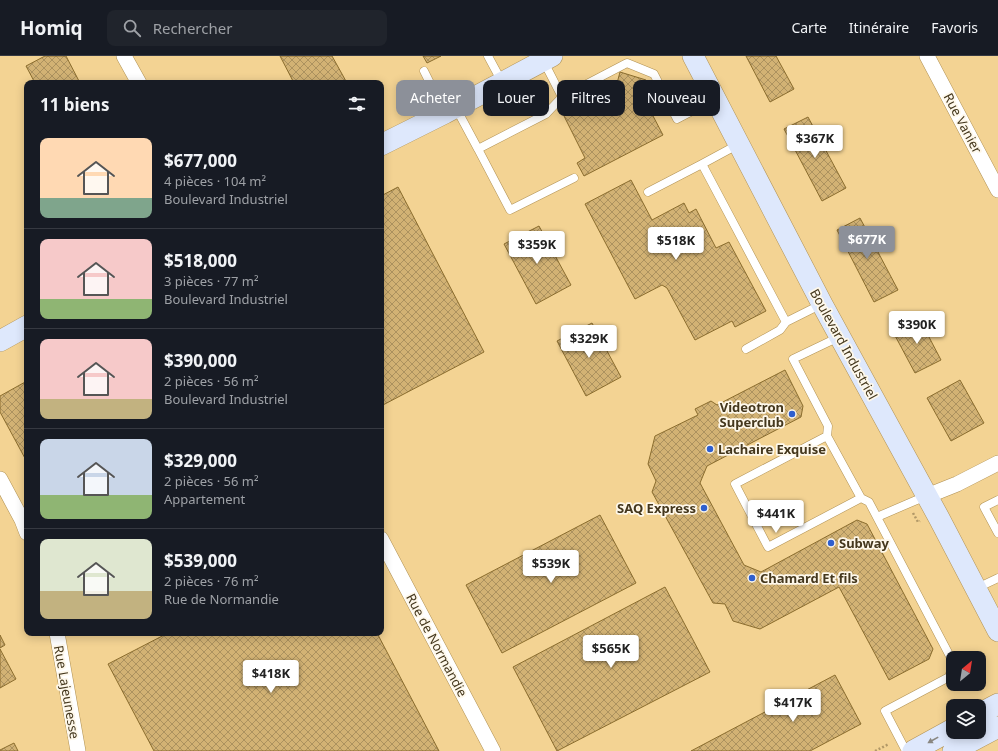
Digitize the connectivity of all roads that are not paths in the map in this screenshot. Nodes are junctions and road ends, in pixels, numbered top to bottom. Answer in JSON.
{"nodes":[{"id":1,"x":124,"y":56,"type":"edge"},
{"id":2,"x":488,"y":56,"type":"edge"},
{"id":3,"x":693,"y":56,"type":"edge"},
{"id":4,"x":927,"y":56,"type":"edge"},
{"id":5,"x":545,"y":58,"type":"edge"},
{"id":6,"x":424,"y":71,"type":"dead end"},
{"id":7,"x":137,"y":80,"type":"edge"},
{"id":8,"x":430,"y":80,"type":"edge"},
{"id":9,"x":501,"y":80,"type":"edge"},
{"id":10,"x":506,"y":80,"type":"edge"},
{"id":11,"x":594,"y":80,"type":"edge"},
{"id":12,"x":657,"y":80,"type":"edge"},
{"id":13,"x":705,"y":80,"type":"edge"},
{"id":14,"x":557,"y":86,"type":"edge"},
{"id":15,"x":557,"y":102,"type":"edge"},
{"id":16,"x":720,"y":108,"type":"edge"},
{"id":17,"x":438,"y":116,"type":"edge"},
{"id":18,"x":454,"y":116,"type":"edge"},
{"id":19,"x":384,"y":143,"type":"edge"},
{"id":20,"x":739,"y":144,"type":"junction"},
{"id":21,"x":478,"y":149,"type":"junction"},
{"id":22,"x":702,"y":164,"type":"junction"},
{"id":23,"x":574,"y":178,"type":"dead end"},
{"id":24,"x":998,"y":190,"type":"edge"},
{"id":25,"x":648,"y":192,"type":"dead end"},
{"id":26,"x":822,"y":304,"type":"junction"},
{"id":27,"x":786,"y":322,"type":"junction"},
{"id":28,"x":24,"y":328,"type":"edge"},
{"id":29,"x":840,"y":336,"type":"junction"},
{"id":30,"x":0,"y":341,"type":"edge"},
{"id":31,"x":746,"y":349,"type":"dead end"},
{"id":32,"x":827,"y":436,"type":"junction"},
{"id":33,"x":998,"y":463,"type":"edge"},
{"id":34,"x":0,"y":479,"type":"edge"},
{"id":35,"x":927,"y":496,"type":"junction"},
{"id":36,"x":861,"y":498,"type":"junction"},
{"id":37,"x":998,"y":500,"type":"edge"},
{"id":38,"x":877,"y":517,"type":"junction"},
{"id":39,"x":24,"y":527,"type":"edge"},
{"id":40,"x":998,"y":533,"type":"edge"},
{"id":41,"x":384,"y":545,"type":"edge"},
{"id":42,"x":998,"y":578,"type":"edge"},
{"id":43,"x":976,"y":589,"type":"junction"},
{"id":44,"x":998,"y":631,"type":"edge"},
{"id":45,"x":58,"y":636,"type":"edge"},
{"id":46,"x":947,"y":651,"type":"edge"},
{"id":47,"x":946,"y":678,"type":"edge"},
{"id":48,"x":998,"y":704,"type":"edge"},
{"id":49,"x":986,"y":710,"type":"edge"},
{"id":50,"x":998,"y":727,"type":"edge"},
{"id":51,"x":946,"y":733,"type":"edge"},
{"id":52,"x":78,"y":751,"type":"edge"},
{"id":53,"x":493,"y":751,"type":"edge"},
{"id":54,"x":906,"y":751,"type":"edge"},
{"id":55,"x":913,"y":751,"type":"edge"},
{"id":56,"x":953,"y":751,"type":"edge"}],
"edges":[{"from":1,"to":7,"type":"street"},
{"from":2,"to":9,"type":"lane"},
{"from":3,"to":13,"type":"street","name":"Boulevard Industriel"},
{"from":4,"to":24,"type":"street","name":"Rue Vanier"},
{"from":5,"to":10,"type":"street"},
{"from":5,"to":14,"type":"lane"},
{"from":6,"to":8,"type":"lane"},
{"from":11,"to":12,"type":"lane"},
{"from":15,"to":21,"type":"lane"},
{"from":16,"to":20,"type":"street","name":"Boulevard Industriel"},
{"from":17,"to":19,"type":"street"},
{"from":18,"to":21,"type":"lane"},
{"from":20,"to":22,"type":"lane"},
{"from":20,"to":26,"type":"street","name":"Boulevard Industriel"},
{"from":21,"to":23,"type":"lane"},
{"from":22,"to":25,"type":"lane"},
{"from":22,"to":27,"type":"lane"},
{"from":26,"to":27,"type":"lane"},
{"from":26,"to":29,"type":"street","name":"Boulevard Industriel"},
{"from":27,"to":31,"type":"lane"},
{"from":28,"to":30,"type":"street"},
{"from":29,"to":32,"type":"lane"},
{"from":29,"to":35,"type":"street","name":"Boulevard Industriel"},
{"from":32,"to":36,"type":"lane"},
{"from":32,"to":36,"type":"lane"},
{"from":33,"to":35,"type":"street"},
{"from":34,"to":39,"type":"street"},
{"from":35,"to":38,"type":"lane"},
{"from":35,"to":43,"type":"street","name":"Boulevard Industriel"},
{"from":36,"to":38,"type":"lane"},
{"from":37,"to":40,"type":"lane"},
{"from":38,"to":46,"type":"lane"},
{"from":41,"to":53,"type":"street","name":"Rue de Normandie"},
{"from":42,"to":43,"type":"lane"},
{"from":43,"to":44,"type":"street","name":"Boulevard Industriel"},
{"from":45,"to":52,"type":"street","name":"Rue Lajeunesse"},
{"from":47,"to":54,"type":"lane"},
{"from":48,"to":49,"type":"street"},
{"from":50,"to":56,"type":"street"},
{"from":51,"to":55,"type":"street","one_way":true}]}
